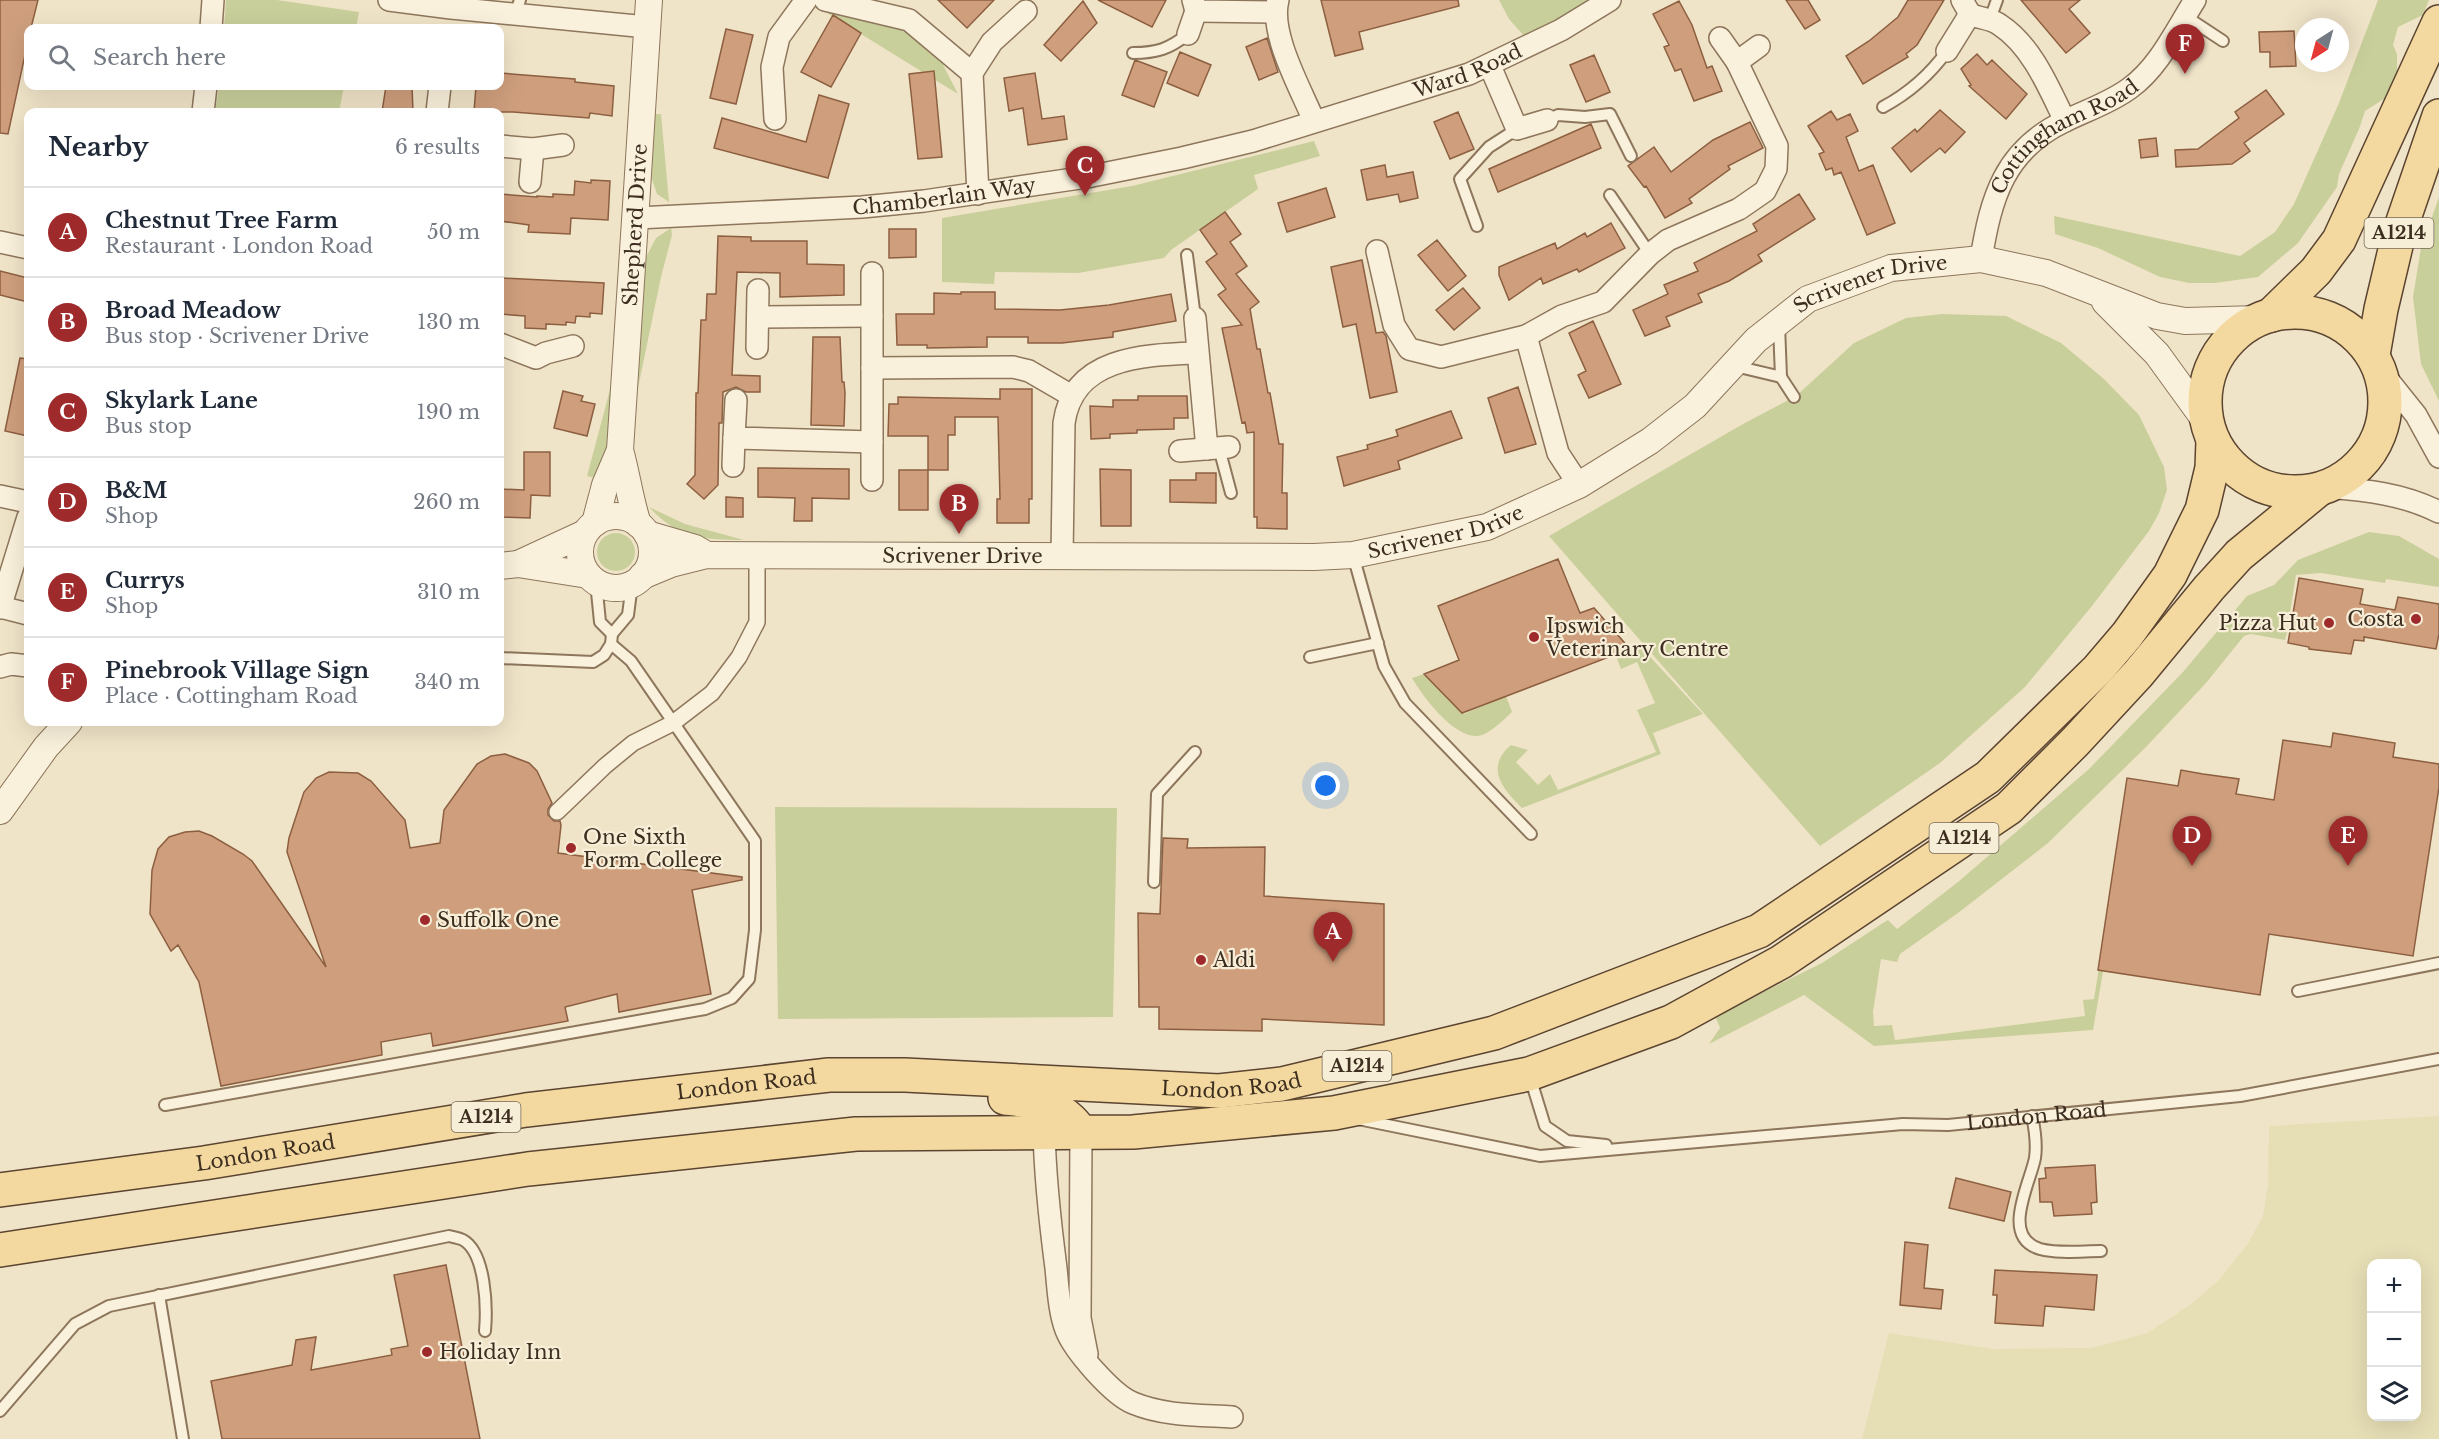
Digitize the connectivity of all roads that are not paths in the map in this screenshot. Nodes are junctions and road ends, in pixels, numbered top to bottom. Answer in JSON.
{"nodes":[{"id":1,"x":213,"y":0,"type":"edge"},
{"id":2,"x":389,"y":0,"type":"edge"},
{"id":3,"x":649,"y":0,"type":"edge"},
{"id":4,"x":806,"y":0,"type":"edge"},
{"id":5,"x":825,"y":0,"type":"edge"},
{"id":6,"x":1610,"y":0,"type":"edge"},
{"id":7,"x":1195,"y":5,"type":"edge"},
{"id":8,"x":1276,"y":6,"type":"edge"},
{"id":9,"x":517,"y":7,"type":"edge"},
{"id":10,"x":1980,"y":8,"type":"edge"},
{"id":11,"x":2190,"y":8,"type":"edge"},
{"id":12,"x":1026,"y":11,"type":"dead end"},
{"id":13,"x":450,"y":18,"type":"edge"},
{"id":14,"x":2439,"y":22,"type":"edge"},
{"id":15,"x":211,"y":24,"type":"edge"},
{"id":16,"x":647,"y":27,"type":"junction"},
{"id":17,"x":1188,"y":34,"type":"joint"},
{"id":18,"x":1720,"y":38,"type":"dead end"},
{"id":19,"x":2223,"y":40,"type":"dead end"},
{"id":20,"x":1759,"y":46,"type":"dead end"},
{"id":21,"x":1947,"y":51,"type":"joint"},
{"id":22,"x":1133,"y":53,"type":"dead end"},
{"id":23,"x":1737,"y":62,"type":"junction"},
{"id":24,"x":1490,"y":66,"type":"junction"},
{"id":25,"x":972,"y":73,"type":"junction"},
{"id":26,"x":206,"y":90,"type":"edge"},
{"id":27,"x":440,"y":90,"type":"edge"},
{"id":28,"x":1883,"y":107,"type":"dead end"},
{"id":29,"x":203,"y":108,"type":"edge"},
{"id":30,"x":437,"y":108,"type":"edge"},
{"id":31,"x":2439,"y":116,"type":"edge"},
{"id":32,"x":775,"y":119,"type":"dead end"},
{"id":33,"x":1547,"y":120,"type":"joint"},
{"id":34,"x":2065,"y":121,"type":"junction"},
{"id":35,"x":1314,"y":122,"type":"junction"},
{"id":36,"x":1517,"y":129,"type":"junction"},
{"id":37,"x":563,"y":145,"type":"dead end"},
{"id":38,"x":504,"y":146,"type":"edge"},
{"id":39,"x":533,"y":149,"type":"junction"},
{"id":40,"x":1631,"y":156,"type":"dead end"},
{"id":41,"x":530,"y":182,"type":"dead end"},
{"id":42,"x":978,"y":194,"type":"junction"},
{"id":43,"x":1610,"y":195,"type":"dead end"},
{"id":44,"x":637,"y":218,"type":"junction"},
{"id":45,"x":1477,"y":226,"type":"dead end"},
{"id":46,"x":0,"y":242,"type":"edge"},
{"id":47,"x":24,"y":247,"type":"edge"},
{"id":48,"x":1377,"y":251,"type":"dead end"},
{"id":49,"x":1650,"y":254,"type":"junction"},
{"id":50,"x":1187,"y":255,"type":"dead end"},
{"id":51,"x":1981,"y":259,"type":"junction"},
{"id":52,"x":872,"y":273,"type":"dead end"},
{"id":53,"x":758,"y":290,"type":"dead end"},
{"id":54,"x":2097,"y":294,"type":"junction"},
{"id":55,"x":872,"y":316,"type":"junction"},
{"id":56,"x":758,"y":317,"type":"junction"},
{"id":57,"x":2265,"y":317,"type":"junction"},
{"id":58,"x":1195,"y":318,"type":"joint"},
{"id":59,"x":1779,"y":322,"type":"junction"},
{"id":60,"x":1526,"y":336,"type":"junction"},
{"id":61,"x":573,"y":346,"type":"dead end"},
{"id":62,"x":504,"y":347,"type":"edge"},
{"id":63,"x":758,"y":348,"type":"dead end"},
{"id":64,"x":1196,"y":353,"type":"junction"},
{"id":65,"x":2376,"y":363,"type":"junction"},
{"id":66,"x":1733,"y":365,"type":"junction"},
{"id":67,"x":872,"y":368,"type":"junction"},
{"id":68,"x":1780,"y":377,"type":"junction"},
{"id":69,"x":1072,"y":396,"type":"junction"},
{"id":70,"x":1794,"y":396,"type":"dead end"},
{"id":71,"x":736,"y":400,"type":"dead end"},
{"id":72,"x":2210,"y":432,"type":"junction"},
{"id":73,"x":734,"y":438,"type":"junction"},
{"id":74,"x":872,"y":442,"type":"junction"},
{"id":75,"x":1218,"y":448,"type":"junction"},
{"id":76,"x":620,"y":450,"type":"junction"},
{"id":77,"x":1180,"y":451,"type":"dead end"},
{"id":78,"x":2439,"y":457,"type":"edge"},
{"id":79,"x":733,"y":466,"type":"dead end"},
{"id":80,"x":872,"y":480,"type":"dead end"},
{"id":81,"x":1580,"y":485,"type":"junction"},
{"id":82,"x":2323,"y":489,"type":"junction"},
{"id":83,"x":1231,"y":493,"type":"dead end"},
{"id":84,"x":0,"y":496,"type":"edge"},
{"id":85,"x":24,"y":501,"type":"edge"},
{"id":86,"x":2439,"y":512,"type":"edge"},
{"id":87,"x":590,"y":528,"type":"junction"},
{"id":88,"x":642,"y":529,"type":"junction"},
{"id":89,"x":24,"y":530,"type":"edge"},
{"id":90,"x":707,"y":555,"type":"junction"},
{"id":91,"x":757,"y":555,"type":"junction"},
{"id":92,"x":1353,"y":555,"type":"junction"},
{"id":93,"x":1062,"y":556,"type":"junction"},
{"id":94,"x":509,"y":565,"type":"edge"},
{"id":95,"x":592,"y":579,"type":"junction"},
{"id":96,"x":637,"y":580,"type":"junction"},
{"id":97,"x":0,"y":608,"type":"edge"},
{"id":98,"x":24,"y":613,"type":"edge"},
{"id":99,"x":612,"y":639,"type":"junction"},
{"id":100,"x":1378,"y":643,"type":"junction"},
{"id":101,"x":1310,"y":657,"type":"dead end"},
{"id":102,"x":504,"y":658,"type":"edge"},
{"id":103,"x":24,"y":666,"type":"edge"},
{"id":104,"x":0,"y":668,"type":"edge"},
{"id":105,"x":674,"y":723,"type":"junction"},
{"id":106,"x":65,"y":726,"type":"edge"},
{"id":107,"x":1195,"y":752,"type":"dead end"},
{"id":108,"x":0,"y":811,"type":"edge"},
{"id":109,"x":557,"y":812,"type":"dead end"},
{"id":110,"x":1531,"y":834,"type":"dead end"},
{"id":111,"x":1154,"y":882,"type":"dead end"},
{"id":112,"x":2439,"y":963,"type":"edge"},
{"id":113,"x":2298,"y":991,"type":"dead end"},
{"id":114,"x":2439,"y":1059,"type":"edge"},
{"id":115,"x":1529,"y":1074,"type":"junction"},
{"id":116,"x":737,"y":1084,"type":"junction"},
{"id":117,"x":1129,"y":1086,"type":"junction"},
{"id":118,"x":165,"y":1105,"type":"dead end"},
{"id":119,"x":1334,"y":1113,"type":"junction"},
{"id":120,"x":2032,"y":1116,"type":"junction"},
{"id":121,"x":1062,"y":1125,"type":"junction"},
{"id":122,"x":1630,"y":1148,"type":"junction"},
{"id":123,"x":0,"y":1190,"type":"edge"},
{"id":124,"x":6,"y":1246,"type":"edge"},
{"id":125,"x":2101,"y":1251,"type":"dead end"},
{"id":126,"x":159,"y":1295,"type":"junction"},
{"id":127,"x":485,"y":1331,"type":"dead end"},
{"id":128,"x":1088,"y":1363,"type":"junction"},
{"id":129,"x":0,"y":1411,"type":"edge"},
{"id":130,"x":1232,"y":1417,"type":"dead end"},
{"id":131,"x":183,"y":1439,"type":"edge"}],
"edges":[{"from":1,"to":15,"type":"street"},
{"from":2,"to":13,"type":"street"},
{"from":3,"to":16,"type":"street","name":"Shepherd Drive"},
{"from":4,"to":32,"type":"street"},
{"from":5,"to":25,"type":"street"},
{"from":6,"to":24,"type":"street","name":"Ward Road"},
{"from":7,"to":8,"type":"street"},
{"from":7,"to":17,"type":"street"},
{"from":8,"to":35,"type":"street"},
{"from":9,"to":13,"type":"street"},
{"from":9,"to":16,"type":"street"},
{"from":10,"to":21,"type":"street"},
{"from":10,"to":34,"type":"street"},
{"from":11,"to":19,"type":"lane"},
{"from":11,"to":34,"type":"street","name":"Cottingham Road"},
{"from":12,"to":25,"type":"street"},
{"from":14,"to":57,"type":"main road","number":"A1214"},
{"from":16,"to":44,"type":"street","name":"Shepherd Drive"},
{"from":17,"to":22,"type":"lane"},
{"from":18,"to":23,"type":"street"},
{"from":20,"to":23,"type":"street"},
{"from":21,"to":28,"type":"lane"},
{"from":23,"to":49,"type":"street"},
{"from":24,"to":35,"type":"street","name":"Ward Road"},
{"from":24,"to":36,"type":"street"},
{"from":25,"to":42,"type":"street"},
{"from":26,"to":29,"type":"street"},
{"from":27,"to":30,"type":"street"},
{"from":31,"to":65,"type":"main road","number":"A1214"},
{"from":33,"to":36,"type":"street"},
{"from":33,"to":40,"type":"lane"},
{"from":34,"to":51,"type":"street","name":"Cottingham Road"},
{"from":35,"to":42,"type":"street","name":"Chamberlain Way"},
{"from":36,"to":45,"type":"lane"},
{"from":37,"to":39,"type":"street"},
{"from":38,"to":39,"type":"street"},
{"from":39,"to":41,"type":"street"},
{"from":42,"to":44,"type":"street","name":"Chamberlain Way"},
{"from":43,"to":49,"type":"lane"},
{"from":44,"to":76,"type":"street","name":"Shepherd Drive"},
{"from":46,"to":47,"type":"street"},
{"from":48,"to":60,"type":"street"},
{"from":49,"to":60,"type":"street"},
{"from":50,"to":58,"type":"lane"},
{"from":51,"to":54,"type":"street","name":"Scrivener Drive"},
{"from":51,"to":59,"type":"street","name":"Scrivener Drive"},
{"from":52,"to":55,"type":"street"},
{"from":53,"to":56,"type":"street"},
{"from":54,"to":57,"type":"street","name":"Scrivener Drive"},
{"from":54,"to":72,"type":"street","name":"Scrivener Drive"},
{"from":55,"to":56,"type":"street"},
{"from":55,"to":67,"type":"street"},
{"from":56,"to":63,"type":"street"},
{"from":57,"to":65,"type":"main road"},
{"from":57,"to":72,"type":"main road"},
{"from":58,"to":64,"type":"street"},
{"from":59,"to":66,"type":"street","name":"Scrivener Drive"},
{"from":59,"to":68,"type":"lane"},
{"from":60,"to":81,"type":"street"},
{"from":61,"to":62,"type":"street"},
{"from":64,"to":69,"type":"street"},
{"from":64,"to":75,"type":"street"},
{"from":65,"to":78,"type":"street"},
{"from":65,"to":82,"type":"main road"},
{"from":66,"to":68,"type":"lane"},
{"from":66,"to":81,"type":"street","name":"Scrivener Drive"},
{"from":67,"to":69,"type":"street"},
{"from":67,"to":74,"type":"street"},
{"from":68,"to":70,"type":"lane"},
{"from":69,"to":93,"type":"street"},
{"from":71,"to":73,"type":"street"},
{"from":72,"to":82,"type":"main road"},
{"from":72,"to":117,"type":"main road","name":"London Road","number":"A1214"},
{"from":73,"to":74,"type":"street"},
{"from":73,"to":79,"type":"street"},
{"from":74,"to":80,"type":"street"},
{"from":75,"to":77,"type":"street"},
{"from":75,"to":83,"type":"lane"},
{"from":76,"to":87,"type":"street","name":"Shepherd Drive"},
{"from":76,"to":88,"type":"street","name":"Shepherd Drive"},
{"from":81,"to":92,"type":"street","name":"Scrivener Drive"},
{"from":82,"to":86,"type":"street"},
{"from":82,"to":115,"type":"main road","number":"A1214"},
{"from":84,"to":85,"type":"street"},
{"from":87,"to":88,"type":"street"},
{"from":87,"to":94,"type":"street"},
{"from":87,"to":95,"type":"street"},
{"from":88,"to":90,"type":"street","name":"Scrivener Drive"},
{"from":88,"to":96,"type":"street"},
{"from":89,"to":97,"type":"street"},
{"from":90,"to":91,"type":"street","name":"Scrivener Drive"},
{"from":90,"to":96,"type":"street","name":"Scrivener Drive"},
{"from":91,"to":93,"type":"street","name":"Scrivener Drive"},
{"from":91,"to":105,"type":"street"},
{"from":92,"to":93,"type":"street","name":"Scrivener Drive"},
{"from":92,"to":100,"type":"lane"},
{"from":94,"to":95,"type":"street"},
{"from":95,"to":96,"type":"street"},
{"from":95,"to":99,"type":"lane"},
{"from":96,"to":99,"type":"lane"},
{"from":97,"to":98,"type":"street"},
{"from":99,"to":102,"type":"lane"},
{"from":99,"to":105,"type":"lane"},
{"from":100,"to":101,"type":"lane"},
{"from":100,"to":110,"type":"lane"},
{"from":103,"to":104,"type":"street"},
{"from":105,"to":109,"type":"street"},
{"from":105,"to":118,"type":"lane"},
{"from":106,"to":108,"type":"street"},
{"from":107,"to":111,"type":"lane"},
{"from":112,"to":113,"type":"lane"},
{"from":114,"to":120,"type":"lane","name":"London Road"},
{"from":115,"to":119,"type":"main road","name":"London Road","number":"A1214"},
{"from":115,"to":122,"type":"lane","name":"London Road"},
{"from":116,"to":117,"type":"main road","name":"London Road","number":"A1214"},
{"from":116,"to":121,"type":"main road"},
{"from":116,"to":123,"type":"main road","name":"London Road","number":"A1214"},
{"from":117,"to":121,"type":"main road"},
{"from":119,"to":121,"type":"main road","name":"London Road","number":"A1214"},
{"from":119,"to":122,"type":"lane","name":"London Road"},
{"from":120,"to":122,"type":"lane","name":"London Road"},
{"from":120,"to":125,"type":"lane"},
{"from":121,"to":124,"type":"main road","name":"London Road","number":"A1214"},
{"from":121,"to":128,"type":"street"},
{"from":121,"to":128,"type":"street"},
{"from":126,"to":127,"type":"lane"},
{"from":126,"to":129,"type":"lane"},
{"from":126,"to":131,"type":"lane"},
{"from":128,"to":130,"type":"street"}]}
